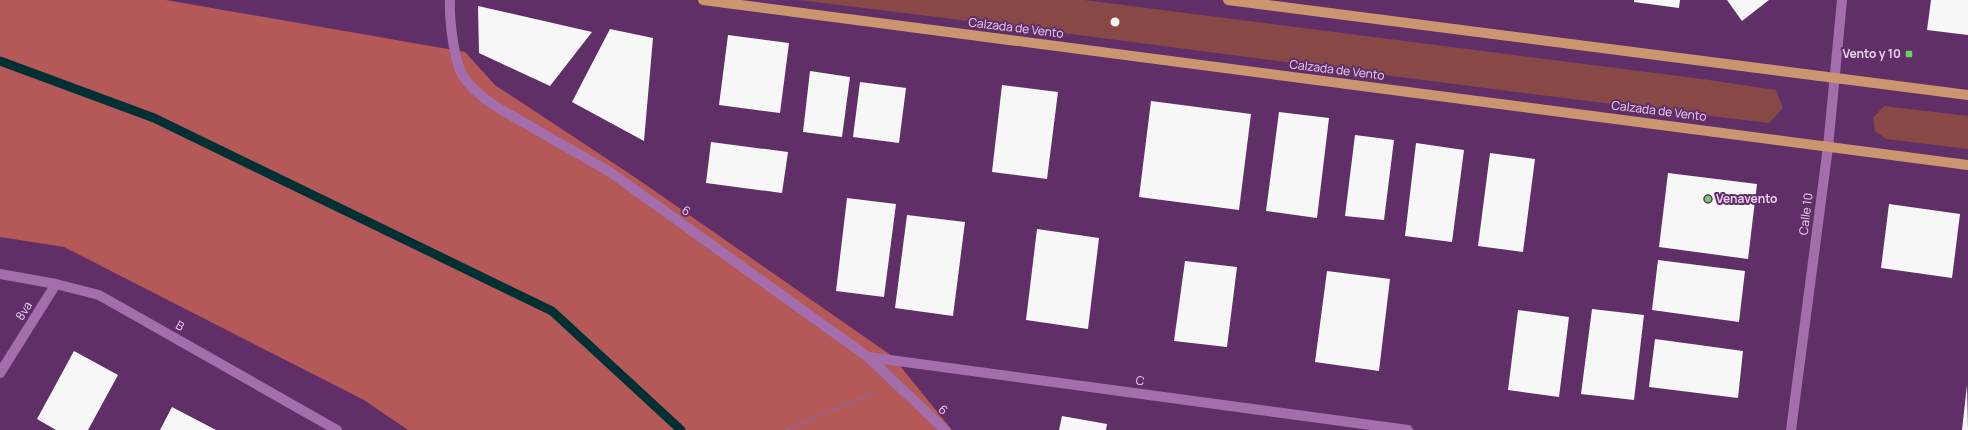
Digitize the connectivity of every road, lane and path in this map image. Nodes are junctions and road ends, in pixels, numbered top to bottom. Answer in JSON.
{"nodes":[{"id":1,"x":450,"y":0,"type":"edge"},
{"id":2,"x":703,"y":0,"type":"edge"},
{"id":3,"x":1228,"y":0,"type":"edge"},
{"id":4,"x":1842,"y":0,"type":"edge"},
{"id":5,"x":1835,"y":78,"type":"junction"},
{"id":6,"x":1968,"y":95,"type":"edge"},
{"id":7,"x":1828,"y":147,"type":"junction"},
{"id":8,"x":1968,"y":165,"type":"edge"},
{"id":9,"x":0,"y":274,"type":"edge"},
{"id":10,"x":56,"y":284,"type":"junction"},
{"id":11,"x":868,"y":357,"type":"junction"},
{"id":12,"x":0,"y":373,"type":"edge"},
{"id":13,"x":896,"y":383,"type":"junction"},
{"id":14,"x":321,"y":426,"type":"edge"},
{"id":15,"x":337,"y":430,"type":"edge"},
{"id":16,"x":786,"y":430,"type":"edge"},
{"id":17,"x":945,"y":430,"type":"edge"},
{"id":18,"x":1408,"y":430,"type":"edge"},
{"id":19,"x":1791,"y":430,"type":"edge"}],
"edges":[{"from":1,"to":11,"type":"street","name":"6"},
{"from":2,"to":7,"type":"main road","name":"Calzada de Vento"},
{"from":3,"to":5,"type":"main road"},
{"from":4,"to":5,"type":"street","name":"Calle 10"},
{"from":5,"to":6,"type":"main road"},
{"from":5,"to":7,"type":"street","name":"Calle 10"},
{"from":7,"to":8,"type":"main road","name":"Calzada de Vento"},
{"from":7,"to":19,"type":"street","name":"Calle 10"},
{"from":9,"to":10,"type":"street","name":"B"},
{"from":10,"to":12,"type":"street","name":"8va"},
{"from":10,"to":14,"type":"street","name":"B"},
{"from":11,"to":13,"type":"street","name":"6"},
{"from":11,"to":18,"type":"street","name":"C"},
{"from":13,"to":16,"type":"path"},
{"from":13,"to":17,"type":"street","name":"6"},
{"from":14,"to":15,"type":"street","name":"B"}]}
